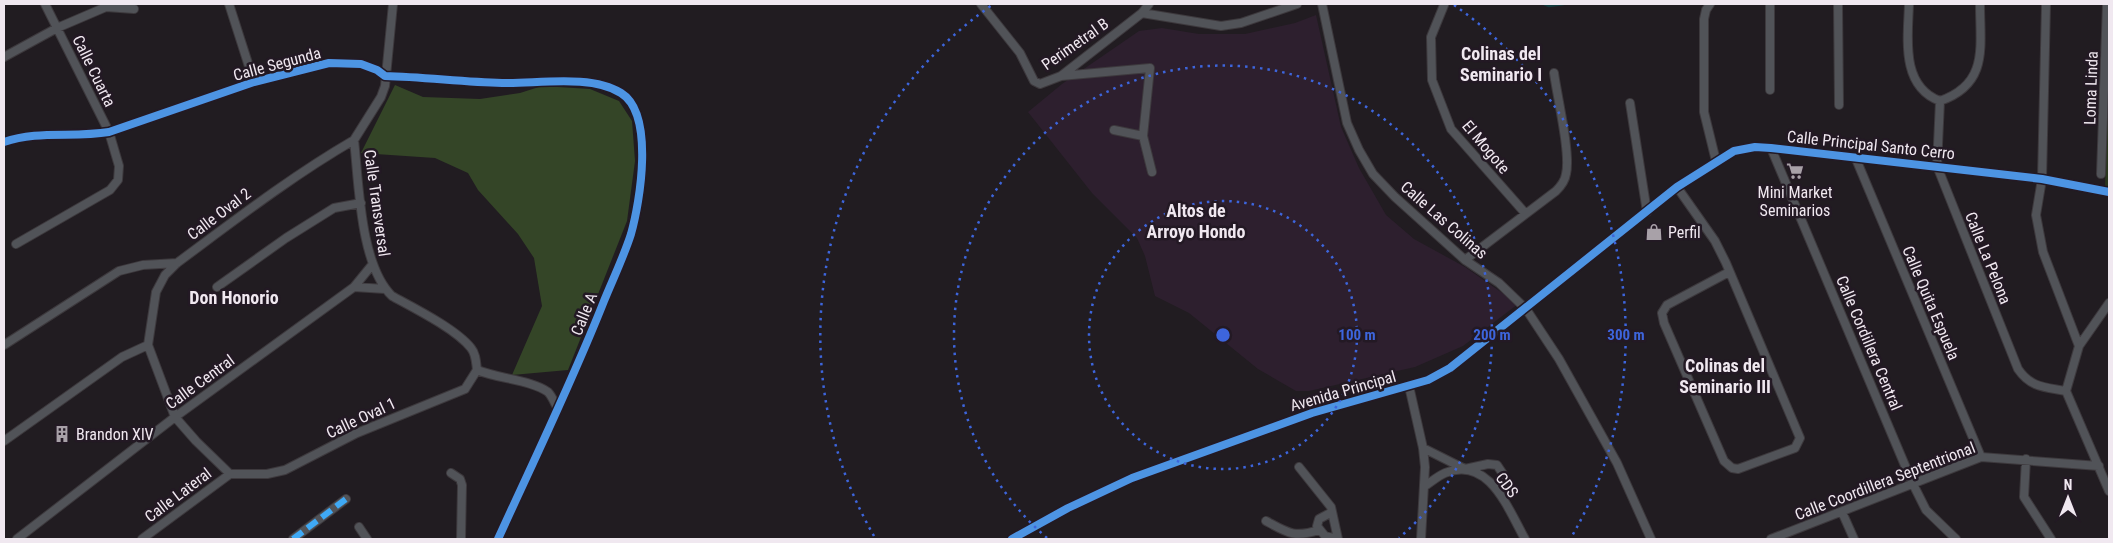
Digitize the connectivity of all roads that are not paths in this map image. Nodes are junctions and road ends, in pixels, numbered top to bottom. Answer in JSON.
{"nodes":[{"id":1,"x":45,"y":4,"type":"edge"},
{"id":2,"x":229,"y":4,"type":"edge"},
{"id":3,"x":393,"y":4,"type":"edge"},
{"id":4,"x":981,"y":4,"type":"edge"},
{"id":5,"x":1149,"y":4,"type":"edge"},
{"id":6,"x":1297,"y":4,"type":"edge"},
{"id":7,"x":1322,"y":4,"type":"edge"},
{"id":8,"x":1710,"y":4,"type":"edge"},
{"id":9,"x":1770,"y":4,"type":"edge"},
{"id":10,"x":1838,"y":4,"type":"edge"},
{"id":11,"x":1908,"y":4,"type":"edge"},
{"id":12,"x":1980,"y":4,"type":"edge"},
{"id":13,"x":2046,"y":4,"type":"edge"},
{"id":14,"x":2107,"y":4,"type":"edge"},
{"id":15,"x":1444,"y":5,"type":"edge"},
{"id":16,"x":134,"y":9,"type":"dead end"},
{"id":17,"x":1142,"y":13,"type":"junction"},
{"id":18,"x":57,"y":28,"type":"junction"},
{"id":19,"x":4,"y":57,"type":"edge"},
{"id":20,"x":1554,"y":73,"type":"dead end"},
{"id":21,"x":385,"y":76,"type":"junction"},
{"id":22,"x":1061,"y":76,"type":"junction"},
{"id":23,"x":254,"y":82,"type":"junction"},
{"id":24,"x":1770,"y":90,"type":"dead end"},
{"id":25,"x":621,"y":92,"type":"joint"},
{"id":26,"x":1940,"y":101,"type":"junction"},
{"id":27,"x":1630,"y":103,"type":"dead end"},
{"id":28,"x":1839,"y":105,"type":"dead end"},
{"id":29,"x":1114,"y":130,"type":"dead end"},
{"id":30,"x":108,"y":132,"type":"junction"},
{"id":31,"x":1143,"y":136,"type":"junction"},
{"id":32,"x":354,"y":140,"type":"junction"},
{"id":33,"x":4,"y":142,"type":"edge"},
{"id":34,"x":1771,"y":148,"type":"junction"},
{"id":35,"x":1856,"y":159,"type":"junction"},
{"id":36,"x":1716,"y":161,"type":"junction"},
{"id":37,"x":1937,"y":166,"type":"junction"},
{"id":38,"x":1152,"y":172,"type":"dead end"},
{"id":39,"x":2102,"y":174,"type":"dead end"},
{"id":40,"x":2042,"y":179,"type":"junction"},
{"id":41,"x":1678,"y":187,"type":"junction"},
{"id":42,"x":2109,"y":192,"type":"edge"},
{"id":43,"x":361,"y":204,"type":"junction"},
{"id":44,"x":1647,"y":212,"type":"junction"},
{"id":45,"x":1525,"y":213,"type":"junction"},
{"id":46,"x":16,"y":244,"type":"dead end"},
{"id":47,"x":1465,"y":260,"type":"junction"},
{"id":48,"x":177,"y":263,"type":"junction"},
{"id":49,"x":372,"y":265,"type":"junction"},
{"id":50,"x":1729,"y":272,"type":"junction"},
{"id":51,"x":217,"y":287,"type":"dead end"},
{"id":52,"x":354,"y":287,"type":"junction"},
{"id":53,"x":385,"y":289,"type":"junction"},
{"id":54,"x":2109,"y":303,"type":"edge"},
{"id":55,"x":1526,"y":309,"type":"junction"},
{"id":56,"x":4,"y":345,"type":"edge"},
{"id":57,"x":148,"y":345,"type":"junction"},
{"id":58,"x":2079,"y":346,"type":"junction"},
{"id":59,"x":477,"y":370,"type":"junction"},
{"id":60,"x":1409,"y":386,"type":"junction"},
{"id":61,"x":2066,"y":391,"type":"junction"},
{"id":62,"x":558,"y":409,"type":"junction"},
{"id":63,"x":175,"y":417,"type":"junction"},
{"id":64,"x":4,"y":441,"type":"edge"},
{"id":65,"x":1423,"y":448,"type":"junction"},
{"id":66,"x":1981,"y":457,"type":"junction"},
{"id":67,"x":2026,"y":459,"type":"junction"},
{"id":68,"x":2099,"y":466,"type":"junction"},
{"id":69,"x":1299,"y":467,"type":"dead end"},
{"id":70,"x":1465,"y":469,"type":"junction"},
{"id":71,"x":452,"y":473,"type":"dead end"},
{"id":72,"x":230,"y":474,"type":"junction"},
{"id":73,"x":1912,"y":482,"type":"junction"},
{"id":74,"x":1425,"y":486,"type":"junction"},
{"id":75,"x":2109,"y":491,"type":"edge"},
{"id":76,"x":1499,"y":492,"type":"junction"},
{"id":77,"x":346,"y":499,"type":"dead end"},
{"id":78,"x":1332,"y":512,"type":"junction"},
{"id":79,"x":1842,"y":512,"type":"junction"},
{"id":80,"x":1266,"y":521,"type":"dead end"},
{"id":81,"x":359,"y":528,"type":"dead end"},
{"id":82,"x":1319,"y":530,"type":"junction"},
{"id":83,"x":17,"y":539,"type":"edge"},
{"id":84,"x":142,"y":539,"type":"edge"},
{"id":85,"x":293,"y":539,"type":"edge"},
{"id":86,"x":367,"y":539,"type":"edge"},
{"id":87,"x":461,"y":539,"type":"edge"},
{"id":88,"x":498,"y":539,"type":"edge"},
{"id":89,"x":1012,"y":539,"type":"edge"},
{"id":90,"x":1337,"y":539,"type":"edge"},
{"id":91,"x":1421,"y":539,"type":"edge"},
{"id":92,"x":1525,"y":539,"type":"edge"},
{"id":93,"x":1651,"y":539,"type":"edge"},
{"id":94,"x":1771,"y":539,"type":"edge"},
{"id":95,"x":1854,"y":539,"type":"edge"},
{"id":96,"x":1956,"y":539,"type":"edge"},
{"id":97,"x":2051,"y":539,"type":"edge"}],
"edges":[{"from":1,"to":18,"type":"street","name":"Calle Cuarta"},
{"from":2,"to":23,"type":"street"},
{"from":3,"to":21,"type":"street"},
{"from":4,"to":22,"type":"street","name":"Perimetral B"},
{"from":5,"to":17,"type":"street","name":"Perimetral B"},
{"from":6,"to":17,"type":"street"},
{"from":7,"to":47,"type":"street","name":"Calle Las Colinas"},
{"from":8,"to":36,"type":"street"},
{"from":9,"to":24,"type":"street"},
{"from":10,"to":28,"type":"street"},
{"from":11,"to":26,"type":"street"},
{"from":12,"to":26,"type":"street"},
{"from":13,"to":40,"type":"street"},
{"from":14,"to":39,"type":"street","name":"Loma Linda"},
{"from":15,"to":45,"type":"street","name":"El Mogote"},
{"from":16,"to":18,"type":"street"},
{"from":17,"to":22,"type":"street","name":"Perimetral B"},
{"from":18,"to":19,"type":"street"},
{"from":18,"to":30,"type":"street","name":"Calle Cuarta"},
{"from":20,"to":45,"type":"street"},
{"from":21,"to":23,"type":"street","name":"Calle Segunda"},
{"from":21,"to":25,"type":"street","name":"Calle Segunda"},
{"from":21,"to":32,"type":"street"},
{"from":22,"to":31,"type":"street"},
{"from":23,"to":30,"type":"street","name":"Calle Segunda"},
{"from":25,"to":62,"type":"street","name":"Calle A"},
{"from":26,"to":37,"type":"street","name":"Calle La Pelona"},
{"from":27,"to":44,"type":"street"},
{"from":29,"to":31,"type":"street"},
{"from":30,"to":33,"type":"street","name":"Calle Segunda"},
{"from":30,"to":46,"type":"street","name":"Calle Cuarta"},
{"from":31,"to":38,"type":"street"},
{"from":32,"to":43,"type":"street","name":"Calle Transversal"},
{"from":32,"to":48,"type":"street","name":"Calle Oval 2"},
{"from":34,"to":35,"type":"street","name":"Calle Principal Santo Cerro"},
{"from":34,"to":36,"type":"street","name":"Calle Principal Santo Cerro"},
{"from":34,"to":73,"type":"street","name":"Calle Cordillera Central"},
{"from":35,"to":37,"type":"street","name":"Calle Principal Santo Cerro"},
{"from":35,"to":66,"type":"street","name":"Calle Quita Espuela"},
{"from":36,"to":41,"type":"street","name":"Calle Principal Santo Cerro"},
{"from":37,"to":40,"type":"street","name":"Calle Principal Santo Cerro"},
{"from":37,"to":61,"type":"street","name":"Calle La Pelona"},
{"from":40,"to":42,"type":"street","name":"Calle Principal Santo Cerro"},
{"from":40,"to":58,"type":"street"},
{"from":41,"to":44,"type":"street","name":"Calle Principal Santo Cerro"},
{"from":41,"to":50,"type":"street"},
{"from":43,"to":49,"type":"street","name":"Calle Transversal"},
{"from":43,"to":51,"type":"street"},
{"from":44,"to":55,"type":"street","name":"Avenida Principal"},
{"from":45,"to":47,"type":"street"},
{"from":47,"to":55,"type":"street","name":"Calle Las Colinas"},
{"from":48,"to":56,"type":"street"},
{"from":48,"to":57,"type":"street","name":"Calle Oval 2"},
{"from":49,"to":52,"type":"street","name":"Calle Central"},
{"from":49,"to":53,"type":"street","name":"Calle Transversal"},
{"from":50,"to":50,"type":"street"},
{"from":52,"to":53,"type":"street"},
{"from":52,"to":63,"type":"street","name":"Calle Central"},
{"from":53,"to":59,"type":"street","name":"Calle Transversal"},
{"from":54,"to":58,"type":"street"},
{"from":55,"to":60,"type":"street","name":"Avenida Principal"},
{"from":55,"to":93,"type":"street","name":"Calle Las Colinas"},
{"from":57,"to":63,"type":"street","name":"Calle Oval 2"},
{"from":57,"to":64,"type":"street"},
{"from":58,"to":61,"type":"street"},
{"from":59,"to":62,"type":"street"},
{"from":59,"to":72,"type":"street","name":"Calle Oval 1"},
{"from":60,"to":65,"type":"street"},
{"from":60,"to":89,"type":"street","name":"Avenida Principal"},
{"from":61,"to":68,"type":"street"},
{"from":62,"to":88,"type":"street","name":"Calle A"},
{"from":63,"to":72,"type":"street"},
{"from":63,"to":83,"type":"street","name":"Calle Central"},
{"from":65,"to":70,"type":"street","name":"CDS"},
{"from":65,"to":74,"type":"street"},
{"from":66,"to":67,"type":"street","name":"Calle Coordillera Septentrional"},
{"from":66,"to":73,"type":"street","name":"Calle Coordillera Septentrional"},
{"from":67,"to":68,"type":"street","name":"Calle Coordillera Septentrional"},
{"from":67,"to":97,"type":"street"},
{"from":68,"to":75,"type":"street"},
{"from":69,"to":78,"type":"street"},
{"from":70,"to":74,"type":"street"},
{"from":70,"to":76,"type":"street","name":"CDS"},
{"from":70,"to":76,"type":"street"},
{"from":71,"to":87,"type":"street"},
{"from":72,"to":84,"type":"street","name":"Calle Lateral"},
{"from":73,"to":79,"type":"street","name":"Calle Coordillera Septentrional"},
{"from":73,"to":96,"type":"street","name":"Calle Cordillera Central"},
{"from":74,"to":91,"type":"street"},
{"from":76,"to":92,"type":"street","name":"CDS"},
{"from":77,"to":85,"type":"street"},
{"from":78,"to":82,"type":"street"},
{"from":78,"to":90,"type":"street"},
{"from":79,"to":94,"type":"street","name":"Calle Coordillera Septentrional"},
{"from":79,"to":95,"type":"street"},
{"from":80,"to":82,"type":"street"},
{"from":81,"to":86,"type":"street"},
{"from":82,"to":90,"type":"street"}]}
